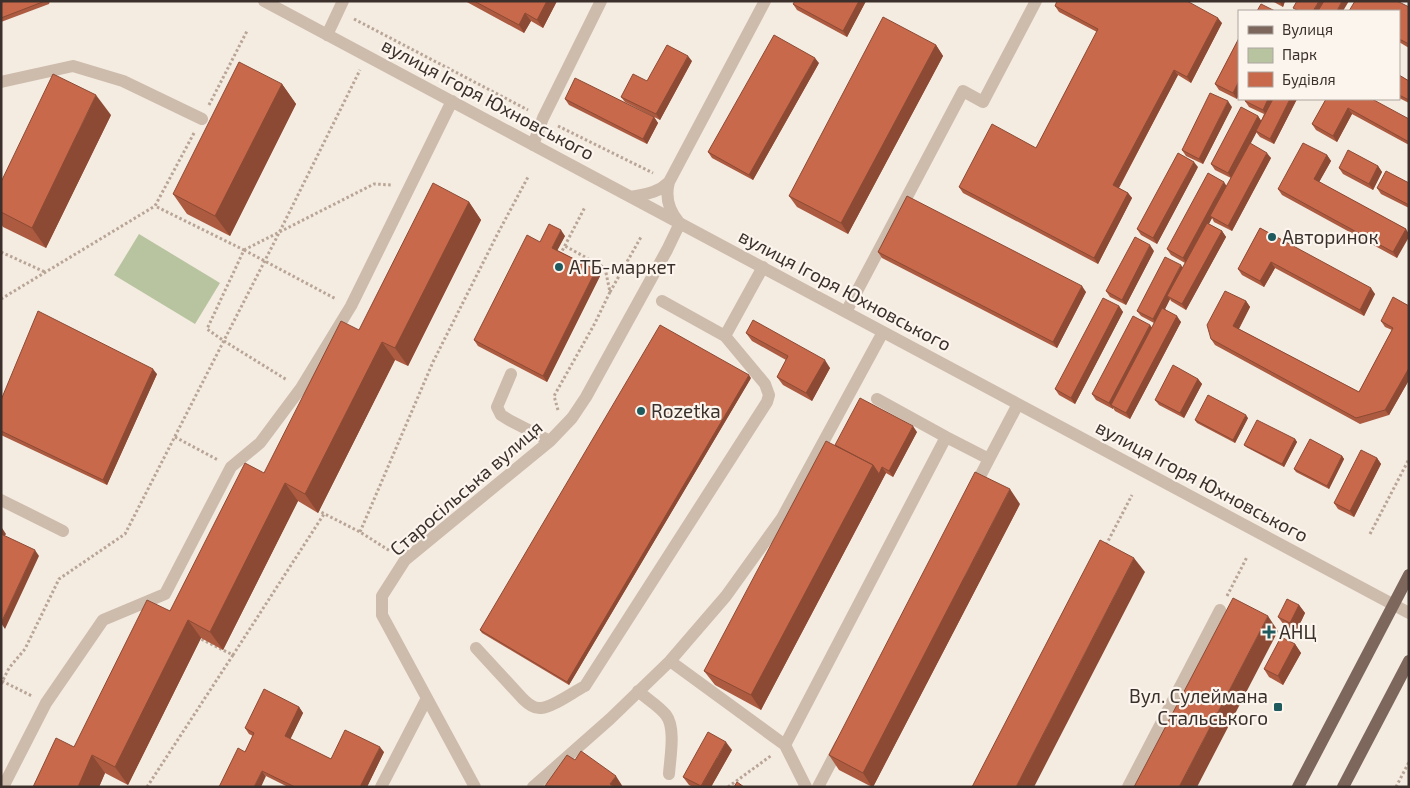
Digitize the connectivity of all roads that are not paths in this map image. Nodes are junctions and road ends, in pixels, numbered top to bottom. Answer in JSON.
{"nodes":[{"id":1,"x":264,"y":1,"type":"edge"},
{"id":2,"x":343,"y":1,"type":"edge"},
{"id":3,"x":601,"y":1,"type":"edge"},
{"id":4,"x":765,"y":1,"type":"edge"},
{"id":5,"x":1036,"y":1,"type":"edge"},
{"id":6,"x":327,"y":35,"type":"junction"},
{"id":7,"x":1,"y":82,"type":"edge"},
{"id":8,"x":452,"y":102,"type":"junction"},
{"id":9,"x":202,"y":119,"type":"road end"},
{"id":10,"x":533,"y":145,"type":"junction"},
{"id":11,"x":669,"y":182,"type":"junction"},
{"id":12,"x":631,"y":197,"type":"junction"},
{"id":13,"x":680,"y":223,"type":"junction"},
{"id":14,"x":763,"y":268,"type":"junction"},
{"id":15,"x":662,"y":301,"type":"dead end"},
{"id":16,"x":846,"y":312,"type":"junction"},
{"id":17,"x":883,"y":332,"type":"junction"},
{"id":18,"x":725,"y":336,"type":"junction"},
{"id":19,"x":511,"y":374,"type":"dead end"},
{"id":20,"x":877,"y":399,"type":"dead end"},
{"id":21,"x":1018,"y":404,"type":"junction"},
{"id":22,"x":946,"y":436,"type":"junction"},
{"id":23,"x":550,"y":441,"type":"junction"},
{"id":24,"x":989,"y":459,"type":"junction"},
{"id":25,"x":1,"y":500,"type":"edge"},
{"id":26,"x":966,"y":503,"type":"edge"},
{"id":27,"x":63,"y":531,"type":"dead end"},
{"id":28,"x":1409,"y":575,"type":"edge"},
{"id":29,"x":1393,"y":604,"type":"junction"},
{"id":30,"x":1220,"y":610,"type":"road end"},
{"id":31,"x":1409,"y":613,"type":"edge"},
{"id":32,"x":476,"y":648,"type":"dead end"},
{"id":33,"x":670,"y":661,"type":"junction"},
{"id":34,"x":1409,"y":661,"type":"edge"},
{"id":35,"x":638,"y":691,"type":"junction"},
{"id":36,"x":427,"y":698,"type":"junction"},
{"id":37,"x":846,"y":734,"type":"edge"},
{"id":38,"x":785,"y":745,"type":"junction"},
{"id":39,"x":669,"y":774,"type":"dead end"},
{"id":40,"x":4,"y":787,"type":"edge"},
{"id":41,"x":381,"y":787,"type":"edge"},
{"id":42,"x":475,"y":787,"type":"edge"},
{"id":43,"x":533,"y":787,"type":"edge"},
{"id":44,"x":806,"y":787,"type":"edge"},
{"id":45,"x":818,"y":787,"type":"edge"},
{"id":46,"x":1128,"y":787,"type":"edge"},
{"id":47,"x":1298,"y":787,"type":"edge"},
{"id":48,"x":1343,"y":787,"type":"edge"}],
"edges":[{"from":1,"to":6,"type":"street","name":"вулиця Ігоря Юхновського"},
{"from":2,"to":6,"type":"street"},
{"from":3,"to":10,"type":"street"},
{"from":4,"to":11,"type":"street"},
{"from":5,"to":16,"type":"street"},
{"from":6,"to":8,"type":"street","name":"вулиця Ігоря Юхновського"},
{"from":7,"to":9,"type":"street"},
{"from":8,"to":10,"type":"street","name":"вулиця Ігоря Юхновського"},
{"from":8,"to":40,"type":"street"},
{"from":10,"to":12,"type":"street","name":"вулиця Ігоря Юхновського"},
{"from":11,"to":12,"type":"street"},
{"from":11,"to":13,"type":"street"},
{"from":12,"to":13,"type":"street","name":"вулиця Ігоря Юхновського"},
{"from":13,"to":14,"type":"street","name":"вулиця Ігоря Юхновського"},
{"from":13,"to":23,"type":"street","name":"Старосільська вулиця"},
{"from":14,"to":16,"type":"street","name":"вулиця Ігоря Юхновського"},
{"from":14,"to":18,"type":"street"},
{"from":15,"to":18,"type":"street"},
{"from":16,"to":17,"type":"street","name":"вулиця Ігоря Юхновського"},
{"from":17,"to":21,"type":"street","name":"вулиця Ігоря Юхновського"},
{"from":17,"to":33,"type":"street"},
{"from":18,"to":32,"type":"street"},
{"from":19,"to":23,"type":"street"},
{"from":20,"to":22,"type":"street"},
{"from":21,"to":24,"type":"street"},
{"from":21,"to":29,"type":"street","name":"вулиця Ігоря Юхновського"},
{"from":22,"to":24,"type":"street"},
{"from":22,"to":38,"type":"street"},
{"from":23,"to":36,"type":"street","name":"Старосільська вулиця"},
{"from":24,"to":26,"type":"street"},
{"from":25,"to":27,"type":"street"},
{"from":28,"to":29,"type":"main road"},
{"from":29,"to":31,"type":"street","name":"вулиця Ігоря Юхновського"},
{"from":29,"to":47,"type":"main road"},
{"from":30,"to":46,"type":"street"},
{"from":33,"to":35,"type":"street"},
{"from":33,"to":38,"type":"street"},
{"from":34,"to":48,"type":"main road"},
{"from":35,"to":39,"type":"street"},
{"from":35,"to":43,"type":"street"},
{"from":36,"to":41,"type":"street"},
{"from":36,"to":42,"type":"street","name":"Старосільська вулиця"},
{"from":37,"to":45,"type":"street"},
{"from":38,"to":44,"type":"street"}]}
